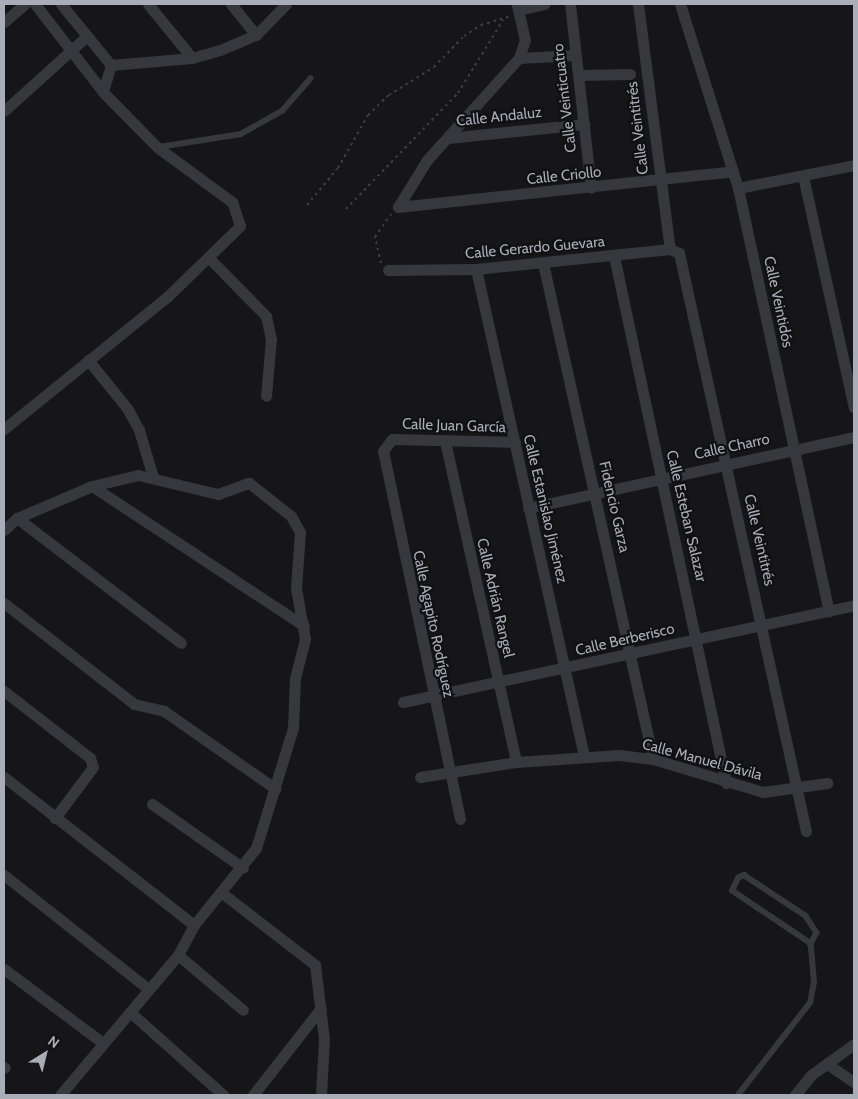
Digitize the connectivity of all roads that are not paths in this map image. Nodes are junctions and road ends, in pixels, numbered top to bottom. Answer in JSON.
{"nodes":[{"id":1,"x":25,"y":4,"type":"edge"},
{"id":2,"x":35,"y":4,"type":"edge"},
{"id":3,"x":61,"y":4,"type":"edge"},
{"id":4,"x":148,"y":4,"type":"edge"},
{"id":5,"x":231,"y":4,"type":"edge"},
{"id":6,"x":286,"y":4,"type":"edge"},
{"id":7,"x":544,"y":4,"type":"edge"},
{"id":8,"x":570,"y":4,"type":"edge"},
{"id":9,"x":638,"y":4,"type":"edge"},
{"id":10,"x":680,"y":4,"type":"edge"},
{"id":11,"x":519,"y":7,"type":"edge"},
{"id":12,"x":4,"y":22,"type":"edge"},
{"id":13,"x":256,"y":35,"type":"junction"},
{"id":14,"x":87,"y":36,"type":"junction"},
{"id":15,"x":72,"y":52,"type":"junction"},
{"id":16,"x":575,"y":55,"type":"junction"},
{"id":17,"x":192,"y":58,"type":"junction"},
{"id":18,"x":519,"y":58,"type":"junction"},
{"id":19,"x":111,"y":65,"type":"junction"},
{"id":20,"x":630,"y":74,"type":"dead end"},
{"id":21,"x":578,"y":75,"type":"junction"},
{"id":22,"x":310,"y":79,"type":"dead end"},
{"id":23,"x":103,"y":92,"type":"junction"},
{"id":24,"x":4,"y":111,"type":"edge"},
{"id":25,"x":584,"y":124,"type":"junction"},
{"id":26,"x":448,"y":138,"type":"junction"},
{"id":27,"x":157,"y":147,"type":"junction"},
{"id":28,"x":854,"y":165,"type":"edge"},
{"id":29,"x":733,"y":171,"type":"junction"},
{"id":30,"x":804,"y":176,"type":"junction"},
{"id":31,"x":660,"y":181,"type":"junction"},
{"id":32,"x":591,"y":188,"type":"junction"},
{"id":33,"x":738,"y":188,"type":"junction"},
{"id":34,"x":670,"y":249,"type":"junction"},
{"id":35,"x":614,"y":256,"type":"junction"},
{"id":36,"x":210,"y":259,"type":"junction"},
{"id":37,"x":544,"y":263,"type":"junction"},
{"id":38,"x":476,"y":269,"type":"junction"},
{"id":39,"x":388,"y":270,"type":"road end"},
{"id":40,"x":88,"y":360,"type":"junction"},
{"id":41,"x":266,"y":396,"type":"dead end"},
{"id":42,"x":854,"y":407,"type":"edge"},
{"id":43,"x":4,"y":429,"type":"edge"},
{"id":44,"x":854,"y":437,"type":"edge"},
{"id":45,"x":392,"y":439,"type":"joint"},
{"id":46,"x":445,"y":441,"type":"junction"},
{"id":47,"x":515,"y":442,"type":"junction"},
{"id":48,"x":794,"y":450,"type":"junction"},
{"id":49,"x":726,"y":464,"type":"junction"},
{"id":50,"x":153,"y":477,"type":"junction"},
{"id":51,"x":662,"y":477,"type":"junction"},
{"id":52,"x":92,"y":486,"type":"junction"},
{"id":53,"x":595,"y":490,"type":"junction"},
{"id":54,"x":528,"y":508,"type":"junction"},
{"id":55,"x":17,"y":518,"type":"junction"},
{"id":56,"x":4,"y":530,"type":"edge"},
{"id":57,"x":4,"y":603,"type":"edge"},
{"id":58,"x":854,"y":605,"type":"edge"},
{"id":59,"x":829,"y":611,"type":"junction"},
{"id":60,"x":763,"y":623,"type":"junction"},
{"id":61,"x":304,"y":626,"type":"junction"},
{"id":62,"x":698,"y":639,"type":"junction"},
{"id":63,"x":181,"y":643,"type":"dead end"},
{"id":64,"x":632,"y":654,"type":"junction"},
{"id":65,"x":566,"y":669,"type":"junction"},
{"id":66,"x":498,"y":680,"type":"junction"},
{"id":67,"x":4,"y":691,"type":"edge"},
{"id":68,"x":432,"y":694,"type":"junction"},
{"id":69,"x":403,"y":702,"type":"dead end"},
{"id":70,"x":584,"y":755,"type":"junction"},
{"id":71,"x":653,"y":759,"type":"junction"},
{"id":72,"x":516,"y":762,"type":"junction"},
{"id":73,"x":448,"y":771,"type":"junction"},
{"id":74,"x":420,"y":776,"type":"dead end"},
{"id":75,"x":4,"y":777,"type":"edge"},
{"id":76,"x":726,"y":783,"type":"junction"},
{"id":77,"x":828,"y":783,"type":"dead end"},
{"id":78,"x":799,"y":788,"type":"junction"},
{"id":79,"x":276,"y":789,"type":"junction"},
{"id":80,"x":152,"y":804,"type":"dead end"},
{"id":81,"x":55,"y":818,"type":"junction"},
{"id":82,"x":460,"y":819,"type":"dead end"},
{"id":83,"x":806,"y":831,"type":"dead end"},
{"id":84,"x":243,"y":868,"type":"junction"},
{"id":85,"x":4,"y":874,"type":"edge"},
{"id":86,"x":222,"y":893,"type":"junction"},
{"id":87,"x":194,"y":925,"type":"junction"},
{"id":88,"x":811,"y":944,"type":"junction"},
{"id":89,"x":178,"y":955,"type":"junction"},
{"id":90,"x":4,"y":969,"type":"edge"},
{"id":91,"x":147,"y":988,"type":"junction"},
{"id":92,"x":321,"y":1008,"type":"junction"},
{"id":93,"x":243,"y":1010,"type":"dead end"},
{"id":94,"x":130,"y":1012,"type":"junction"},
{"id":95,"x":103,"y":1043,"type":"junction"},
{"id":96,"x":854,"y":1044,"type":"edge"},
{"id":97,"x":827,"y":1064,"type":"junction"},
{"id":98,"x":854,"y":1082,"type":"edge"},
{"id":99,"x":60,"y":1095,"type":"edge"},
{"id":100,"x":223,"y":1095,"type":"edge"},
{"id":101,"x":253,"y":1095,"type":"edge"},
{"id":102,"x":321,"y":1095,"type":"edge"},
{"id":103,"x":738,"y":1095,"type":"edge"},
{"id":104,"x":795,"y":1095,"type":"edge"}],
"edges":[{"from":1,"to":12,"type":"street"},
{"from":2,"to":15,"type":"street"},
{"from":3,"to":14,"type":"street"},
{"from":4,"to":17,"type":"street"},
{"from":5,"to":13,"type":"street"},
{"from":6,"to":13,"type":"street"},
{"from":7,"to":11,"type":"street"},
{"from":8,"to":16,"type":"street","name":"Calle Veinticuatro"},
{"from":9,"to":31,"type":"street","name":"Calle Veintitrés"},
{"from":10,"to":29,"type":"street","name":"Calle Veintidós"},
{"from":11,"to":18,"type":"street"},
{"from":13,"to":17,"type":"street"},
{"from":14,"to":15,"type":"street"},
{"from":14,"to":19,"type":"street"},
{"from":15,"to":23,"type":"street"},
{"from":15,"to":24,"type":"street"},
{"from":16,"to":18,"type":"street"},
{"from":16,"to":21,"type":"street","name":"Calle Veinticuatro"},
{"from":17,"to":19,"type":"street"},
{"from":18,"to":26,"type":"street"},
{"from":19,"to":23,"type":"street"},
{"from":20,"to":21,"type":"street"},
{"from":21,"to":25,"type":"street","name":"Calle Veinticuatro"},
{"from":22,"to":27,"type":"lane"},
{"from":23,"to":27,"type":"street"},
{"from":25,"to":26,"type":"street","name":"Calle Andaluz"},
{"from":25,"to":32,"type":"street","name":"Calle Veinticuatro"},
{"from":26,"to":32,"type":"street","name":"Calle Criollo"},
{"from":27,"to":36,"type":"street"},
{"from":28,"to":30,"type":"street"},
{"from":29,"to":31,"type":"street","name":"Calle Criollo"},
{"from":29,"to":33,"type":"street","name":"Calle Veintidós"},
{"from":30,"to":33,"type":"street"},
{"from":30,"to":42,"type":"street"},
{"from":31,"to":32,"type":"street","name":"Calle Criollo"},
{"from":31,"to":34,"type":"street","name":"Calle Veintitrés"},
{"from":33,"to":48,"type":"street","name":"Calle Veintidós"},
{"from":34,"to":35,"type":"street","name":"Calle Gerardo Guevara"},
{"from":34,"to":49,"type":"street","name":"Calle Veintitrés"},
{"from":35,"to":37,"type":"street","name":"Calle Gerardo Guevara"},
{"from":35,"to":51,"type":"street","name":"Calle Esteban Salazar"},
{"from":36,"to":40,"type":"street"},
{"from":36,"to":41,"type":"street"},
{"from":37,"to":38,"type":"street","name":"Calle Gerardo Guevara"},
{"from":37,"to":53,"type":"street","name":"Fidencio Garza"},
{"from":38,"to":39,"type":"street","name":"Calle Gerardo Guevara"},
{"from":38,"to":47,"type":"street","name":"Calle Estanislao Jiménez"},
{"from":40,"to":43,"type":"street"},
{"from":40,"to":50,"type":"street"},
{"from":44,"to":48,"type":"street","name":"Calle Charro"},
{"from":45,"to":46,"type":"street","name":"Calle Juan García"},
{"from":45,"to":68,"type":"street","name":"Calle Agapito Rodríguez"},
{"from":46,"to":47,"type":"street","name":"Calle Juan García"},
{"from":46,"to":66,"type":"street","name":"Calle Adrián Rangel"},
{"from":47,"to":54,"type":"street","name":"Calle Estanislao Jiménez"},
{"from":48,"to":49,"type":"street","name":"Calle Charro"},
{"from":48,"to":59,"type":"street","name":"Calle Veintidós"},
{"from":49,"to":51,"type":"street","name":"Calle Charro"},
{"from":49,"to":60,"type":"street","name":"Calle Veintitrés"},
{"from":50,"to":52,"type":"street"},
{"from":50,"to":61,"type":"street"},
{"from":51,"to":53,"type":"street","name":"Calle Charro"},
{"from":51,"to":62,"type":"street","name":"Calle Esteban Salazar"},
{"from":52,"to":55,"type":"street"},
{"from":52,"to":61,"type":"street"},
{"from":53,"to":54,"type":"street","name":"Calle Charro"},
{"from":53,"to":64,"type":"street","name":"Fidencio Garza"},
{"from":54,"to":65,"type":"street","name":"Calle Estanislao Jiménez"},
{"from":55,"to":56,"type":"street"},
{"from":55,"to":63,"type":"street"},
{"from":57,"to":79,"type":"street"},
{"from":58,"to":59,"type":"street","name":"Calle Berberisco"},
{"from":59,"to":60,"type":"street","name":"Calle Berberisco"},
{"from":60,"to":62,"type":"street","name":"Calle Berberisco"},
{"from":60,"to":78,"type":"street","name":"Calle Veintitrés"},
{"from":61,"to":79,"type":"street"},
{"from":62,"to":64,"type":"street","name":"Calle Berberisco"},
{"from":62,"to":76,"type":"street","name":"Calle Esteban Salazar"},
{"from":64,"to":65,"type":"street","name":"Calle Berberisco"},
{"from":64,"to":71,"type":"street","name":"Fidencio Garza"},
{"from":65,"to":66,"type":"street","name":"Calle Berberisco"},
{"from":65,"to":70,"type":"street","name":"Calle Estanislao Jiménez"},
{"from":66,"to":68,"type":"street","name":"Calle Berberisco"},
{"from":66,"to":72,"type":"street","name":"Calle Adrián Rangel"},
{"from":67,"to":81,"type":"street"},
{"from":68,"to":69,"type":"street","name":"Calle Berberisco"},
{"from":68,"to":73,"type":"street","name":"Calle Agapito Rodríguez"},
{"from":70,"to":71,"type":"street","name":"Calle Manuel Dávila"},
{"from":70,"to":72,"type":"street","name":"Calle Manuel Dávila"},
{"from":71,"to":76,"type":"street","name":"Calle Manuel Dávila"},
{"from":72,"to":73,"type":"street","name":"Calle Manuel Dávila"},
{"from":73,"to":74,"type":"street","name":"Calle Manuel Dávila"},
{"from":73,"to":82,"type":"street","name":"Calle Agapito Rodríguez"},
{"from":75,"to":81,"type":"street"},
{"from":76,"to":78,"type":"street","name":"Calle Manuel Dávila"},
{"from":77,"to":78,"type":"street","name":"Calle Manuel Dávila"},
{"from":78,"to":83,"type":"street","name":"Calle Veintitrés"},
{"from":79,"to":84,"type":"street"},
{"from":80,"to":84,"type":"street"},
{"from":81,"to":87,"type":"street"},
{"from":84,"to":86,"type":"street"},
{"from":85,"to":91,"type":"street"},
{"from":86,"to":87,"type":"street"},
{"from":86,"to":92,"type":"street"},
{"from":87,"to":89,"type":"street"},
{"from":88,"to":88,"type":"lane"},
{"from":88,"to":103,"type":"lane"},
{"from":89,"to":91,"type":"street"},
{"from":89,"to":93,"type":"street"},
{"from":90,"to":95,"type":"street"},
{"from":91,"to":94,"type":"street"},
{"from":92,"to":101,"type":"street"},
{"from":92,"to":102,"type":"street"},
{"from":94,"to":95,"type":"street"},
{"from":94,"to":100,"type":"street"},
{"from":95,"to":99,"type":"street"},
{"from":96,"to":97,"type":"street"},
{"from":97,"to":98,"type":"street"},
{"from":97,"to":104,"type":"street"}]}
